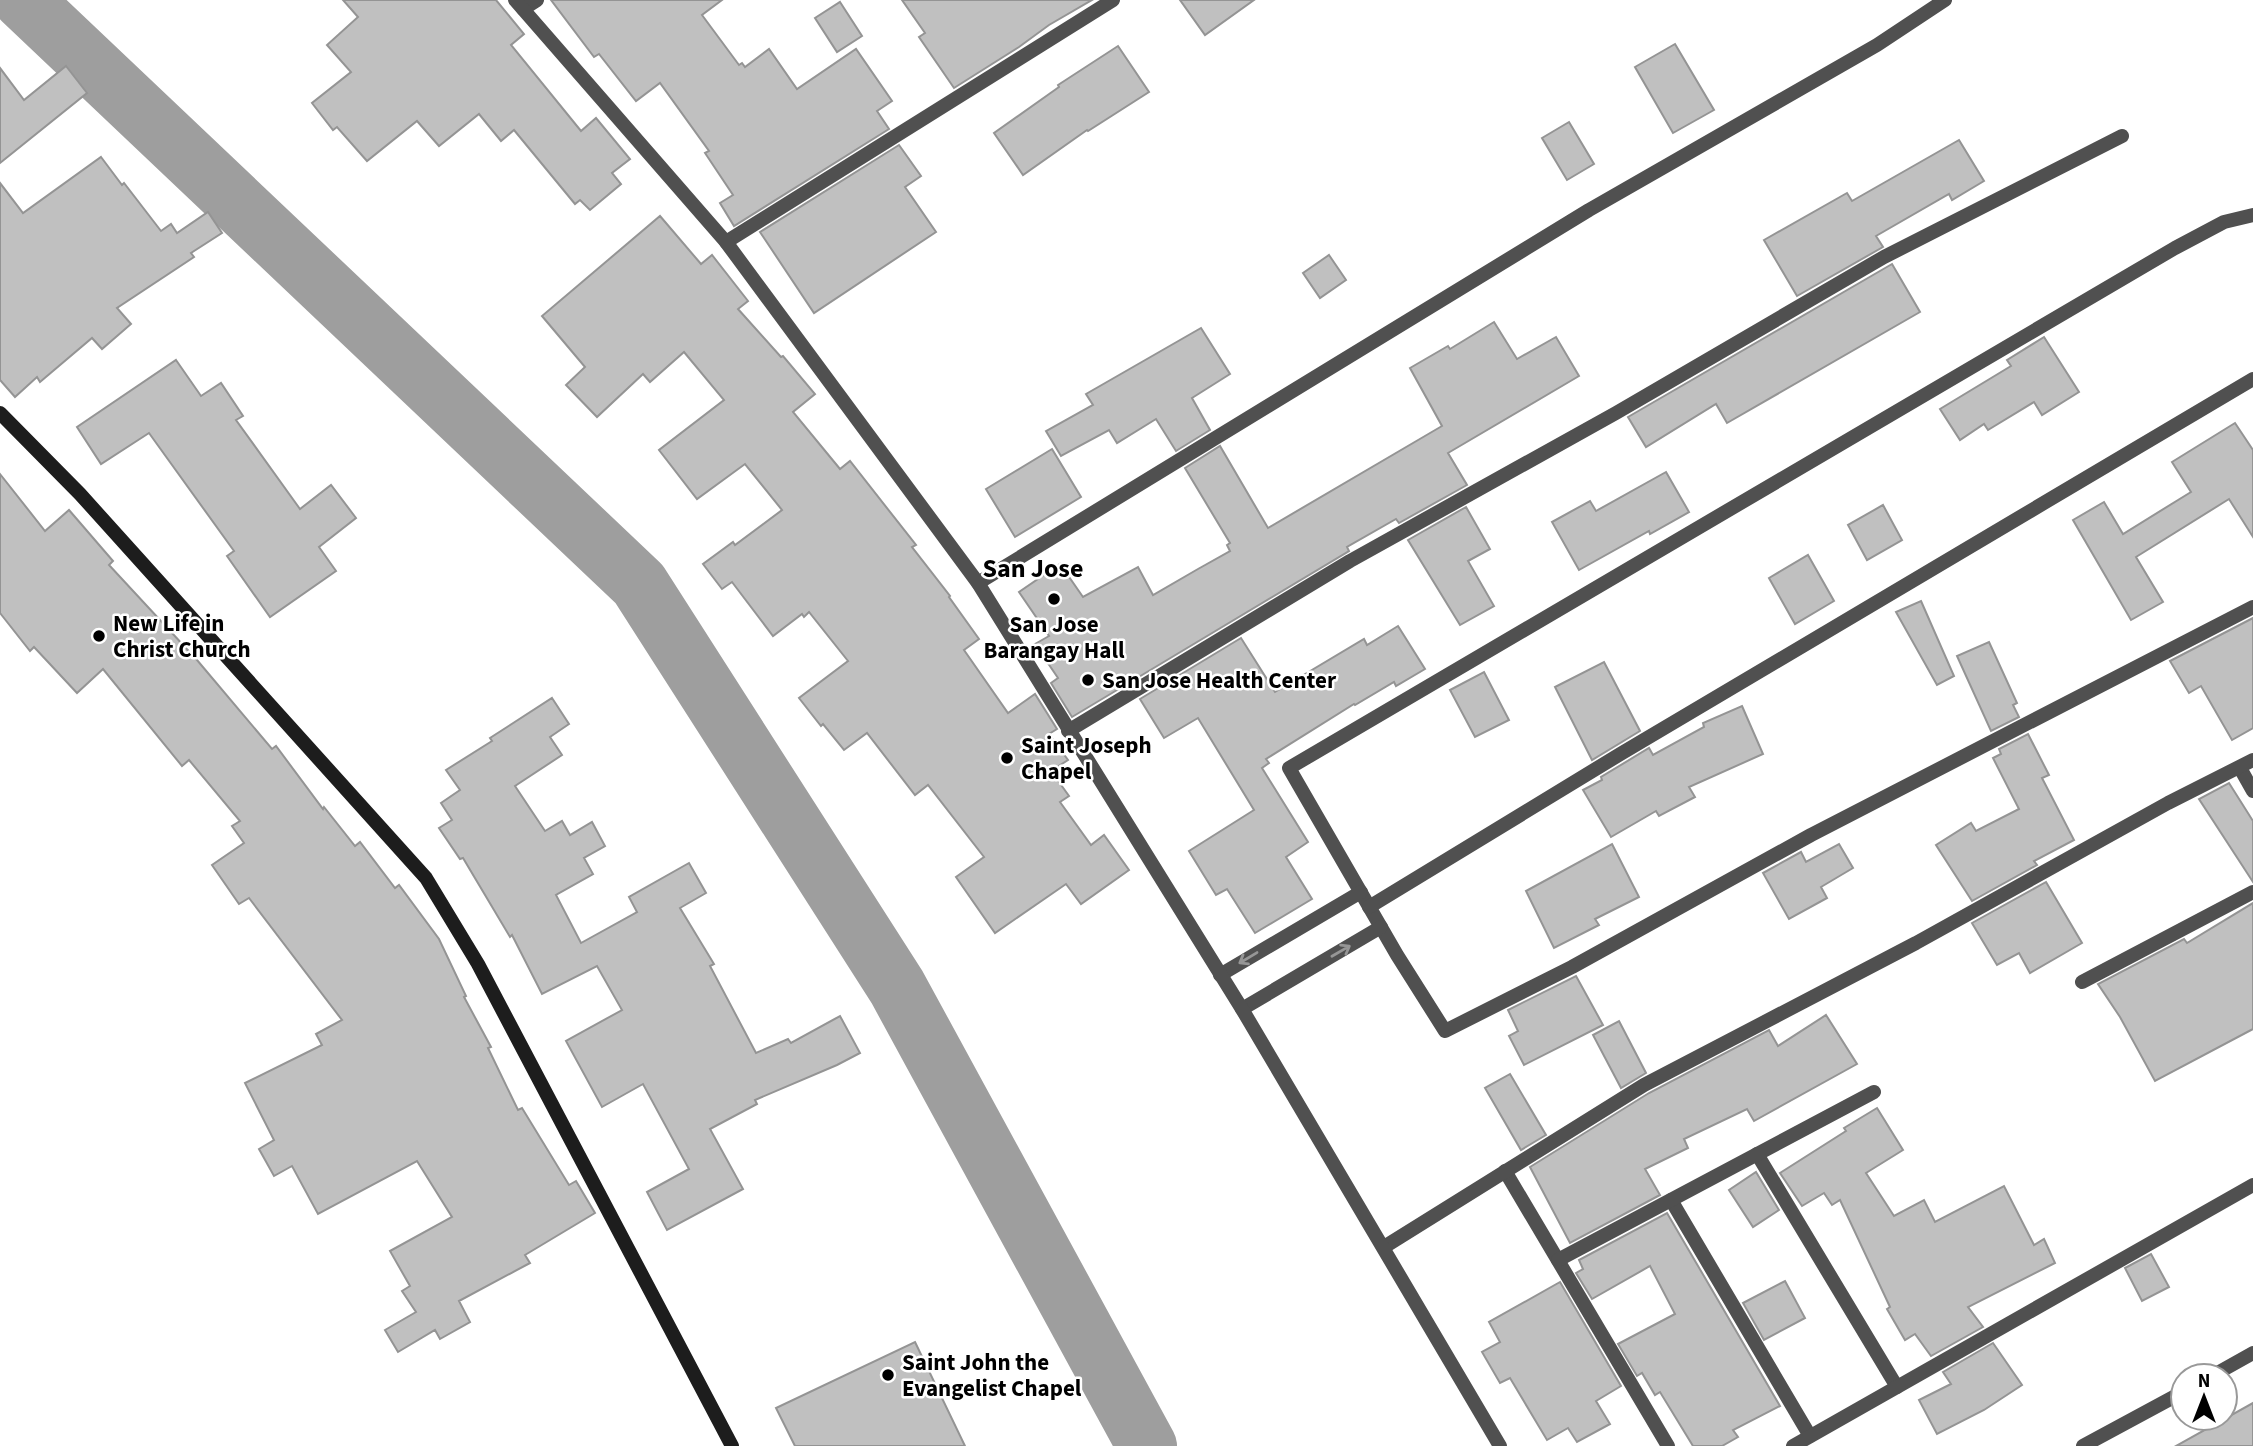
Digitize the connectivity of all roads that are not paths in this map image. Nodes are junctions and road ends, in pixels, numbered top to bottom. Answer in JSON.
{"nodes":[{"id":1,"x":537,"y":0,"type":"edge"},
{"id":2,"x":1113,"y":0,"type":"edge"},
{"id":3,"x":1945,"y":0,"type":"edge"},
{"id":4,"x":519,"y":5,"type":"edge"},
{"id":5,"x":2122,"y":136,"type":"dead end"},
{"id":6,"x":2253,"y":215,"type":"edge"},
{"id":7,"x":726,"y":242,"type":"junction"},
{"id":8,"x":2253,"y":379,"type":"edge"},
{"id":9,"x":0,"y":413,"type":"edge"},
{"id":10,"x":978,"y":583,"type":"junction"},
{"id":11,"x":2253,"y":607,"type":"edge"},
{"id":12,"x":1068,"y":731,"type":"junction"},
{"id":13,"x":2246,"y":764,"type":"edge"},
{"id":14,"x":2253,"y":791,"type":"edge"},
{"id":15,"x":1361,"y":892,"type":"junction"},
{"id":16,"x":2253,"y":892,"type":"edge"},
{"id":17,"x":1369,"y":907,"type":"junction"},
{"id":18,"x":1381,"y":928,"type":"junction"},
{"id":19,"x":1220,"y":975,"type":"junction"},
{"id":20,"x":2082,"y":982,"type":"dead end"},
{"id":21,"x":1242,"y":1009,"type":"junction"},
{"id":22,"x":1874,"y":1092,"type":"dead end"},
{"id":23,"x":1757,"y":1154,"type":"junction"},
{"id":24,"x":1505,"y":1171,"type":"junction"},
{"id":25,"x":2253,"y":1185,"type":"edge"},
{"id":26,"x":1671,"y":1200,"type":"junction"},
{"id":27,"x":1384,"y":1247,"type":"junction"},
{"id":28,"x":1558,"y":1260,"type":"junction"},
{"id":29,"x":2253,"y":1353,"type":"edge"},
{"id":30,"x":2237,"y":1362,"type":"edge"},
{"id":31,"x":1896,"y":1387,"type":"junction"},
{"id":32,"x":2169,"y":1400,"type":"edge"},
{"id":33,"x":1810,"y":1436,"type":"junction"},
{"id":34,"x":732,"y":1446,"type":"edge"},
{"id":35,"x":1500,"y":1446,"type":"edge"},
{"id":36,"x":1668,"y":1446,"type":"edge"},
{"id":37,"x":1793,"y":1446,"type":"edge"},
{"id":38,"x":2083,"y":1446,"type":"edge"}],
"edges":[{"from":1,"to":4,"type":"street"},
{"from":2,"to":7,"type":"street"},
{"from":3,"to":10,"type":"street"},
{"from":4,"to":7,"type":"street"},
{"from":5,"to":12,"type":"street"},
{"from":6,"to":15,"type":"street"},
{"from":7,"to":10,"type":"street"},
{"from":8,"to":17,"type":"street"},
{"from":9,"to":34,"type":"main road"},
{"from":10,"to":12,"type":"street"},
{"from":11,"to":18,"type":"street"},
{"from":12,"to":19,"type":"street"},
{"from":13,"to":14,"type":"street"},
{"from":13,"to":24,"type":"street"},
{"from":15,"to":17,"type":"street"},
{"from":15,"to":19,"type":"street","one_way":true},
{"from":16,"to":20,"type":"street"},
{"from":17,"to":18,"type":"street"},
{"from":21,"to":18,"type":"street","one_way":true},
{"from":19,"to":21,"type":"street"},
{"from":21,"to":27,"type":"street"},
{"from":22,"to":23,"type":"street"},
{"from":23,"to":26,"type":"street"},
{"from":23,"to":31,"type":"street"},
{"from":24,"to":27,"type":"street"},
{"from":24,"to":28,"type":"street"},
{"from":25,"to":31,"type":"street"},
{"from":26,"to":28,"type":"street"},
{"from":26,"to":33,"type":"street"},
{"from":27,"to":35,"type":"street"},
{"from":28,"to":36,"type":"street"},
{"from":29,"to":30,"type":"street"},
{"from":31,"to":33,"type":"street"},
{"from":32,"to":38,"type":"street"},
{"from":33,"to":37,"type":"street"}]}
